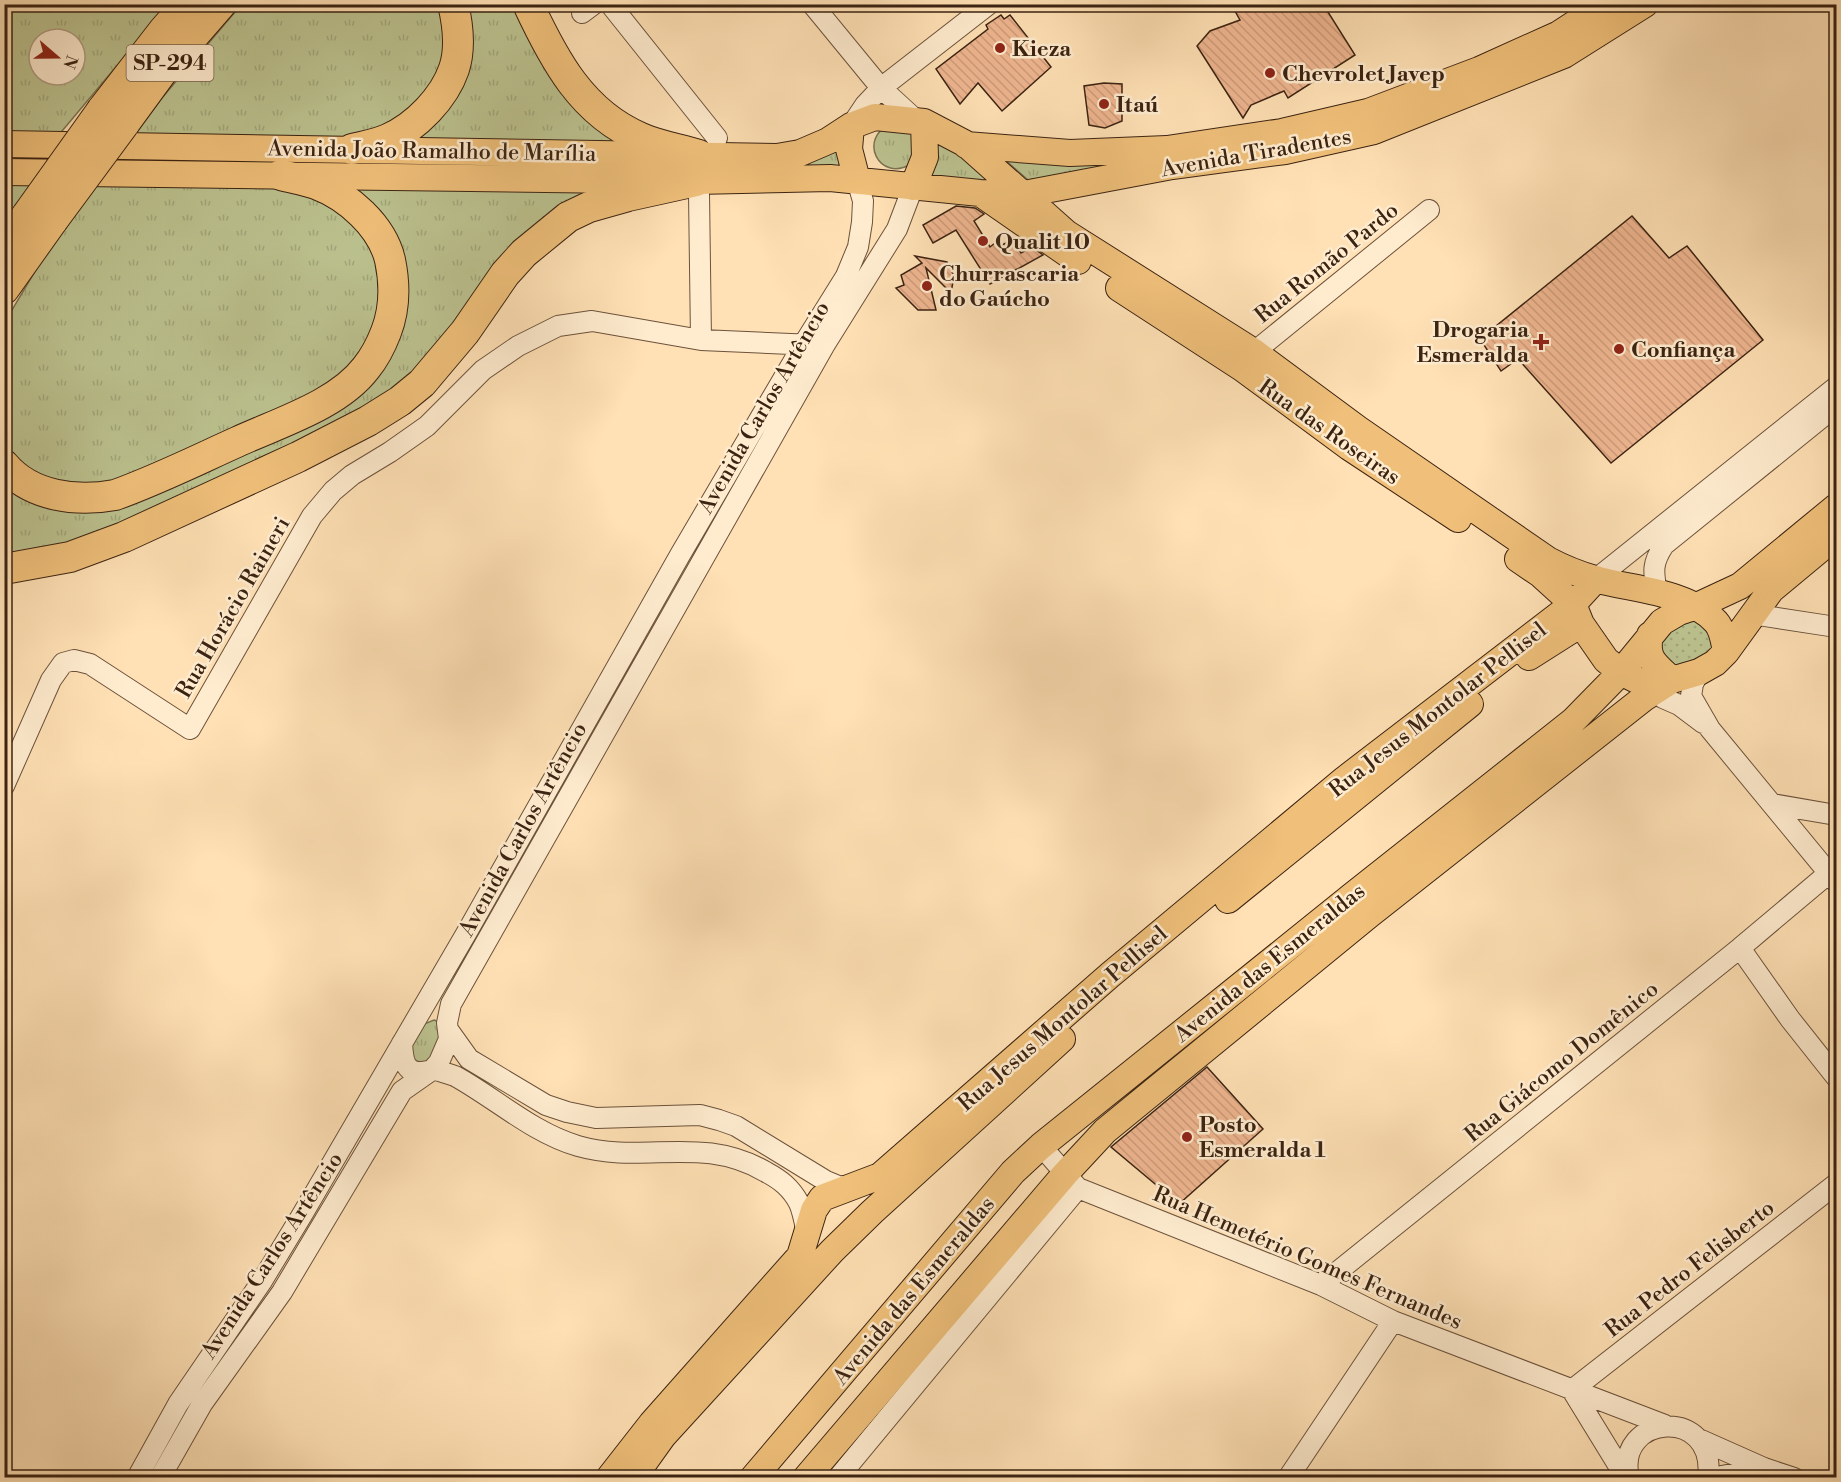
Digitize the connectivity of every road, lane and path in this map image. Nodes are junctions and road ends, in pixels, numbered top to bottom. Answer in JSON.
{"nodes":[{"id":1,"x":179,"y":4,"type":"edge"},
{"id":2,"x":187,"y":4,"type":"edge"},
{"id":3,"x":220,"y":4,"type":"edge"},
{"id":4,"x":453,"y":4,"type":"edge"},
{"id":5,"x":528,"y":4,"type":"edge"},
{"id":6,"x":610,"y":4,"type":"edge"},
{"id":7,"x":812,"y":4,"type":"edge"},
{"id":8,"x":989,"y":4,"type":"edge"},
{"id":9,"x":1605,"y":4,"type":"edge"},
{"id":10,"x":1645,"y":4,"type":"edge"},
{"id":11,"x":164,"y":30,"type":"junction"},
{"id":12,"x":881,"y":88,"type":"junction"},
{"id":13,"x":113,"y":117,"type":"junction"},
{"id":14,"x":920,"y":121,"type":"junction"},
{"id":15,"x":851,"y":126,"type":"junction"},
{"id":16,"x":4,"y":144,"type":"edge"},
{"id":17,"x":966,"y":144,"type":"junction"},
{"id":18,"x":352,"y":149,"type":"junction"},
{"id":19,"x":703,"y":167,"type":"junction"},
{"id":20,"x":4,"y":172,"type":"edge"},
{"id":21,"x":281,"y":175,"type":"junction"},
{"id":22,"x":857,"y":180,"type":"junction"},
{"id":23,"x":1066,"y":185,"type":"junction"},
{"id":24,"x":913,"y":187,"type":"junction"},
{"id":25,"x":980,"y":193,"type":"junction"},
{"id":26,"x":1024,"y":194,"type":"junction"},
{"id":27,"x":1429,"y":210,"type":"dead end"},
{"id":28,"x":40,"y":218,"type":"junction"},
{"id":29,"x":1066,"y":233,"type":"junction"},
{"id":30,"x":4,"y":247,"type":"edge"},
{"id":31,"x":4,"y":288,"type":"edge"},
{"id":32,"x":701,"y":340,"type":"junction"},
{"id":33,"x":803,"y":345,"type":"junction"},
{"id":34,"x":824,"y":346,"type":"junction"},
{"id":35,"x":1248,"y":360,"type":"junction"},
{"id":36,"x":1836,"y":387,"type":"edge"},
{"id":37,"x":1836,"y":406,"type":"edge"},
{"id":38,"x":4,"y":465,"type":"edge"},
{"id":39,"x":1836,"y":507,"type":"edge"},
{"id":40,"x":1480,"y":523,"type":"junction"},
{"id":41,"x":1836,"y":536,"type":"edge"},
{"id":42,"x":680,"y":555,"type":"junction"},
{"id":43,"x":698,"y":567,"type":"junction"},
{"id":44,"x":4,"y":569,"type":"edge"},
{"id":45,"x":1596,"y":579,"type":"junction"},
{"id":46,"x":1657,"y":593,"type":"junction"},
{"id":47,"x":1725,"y":594,"type":"junction"},
{"id":48,"x":1697,"y":606,"type":"junction"},
{"id":49,"x":1577,"y":614,"type":"junction"},
{"id":50,"x":1752,"y":614,"type":"junction"},
{"id":51,"x":1836,"y":627,"type":"edge"},
{"id":52,"x":1650,"y":634,"type":"junction"},
{"id":53,"x":1726,"y":652,"type":"junction"},
{"id":54,"x":1621,"y":672,"type":"junction"},
{"id":55,"x":1699,"y":672,"type":"junction"},
{"id":56,"x":1664,"y":685,"type":"junction"},
{"id":57,"x":1710,"y":729,"type":"junction"},
{"id":58,"x":1379,"y":764,"type":"junction"},
{"id":59,"x":4,"y":786,"type":"edge"},
{"id":60,"x":1772,"y":804,"type":"junction"},
{"id":61,"x":1836,"y":815,"type":"edge"},
{"id":62,"x":1833,"y":878,"type":"edge"},
{"id":63,"x":1352,"y":896,"type":"junction"},
{"id":64,"x":1369,"y":915,"type":"junction"},
{"id":65,"x":1740,"y":948,"type":"junction"},
{"id":66,"x":412,"y":1025,"type":"junction"},
{"id":67,"x":448,"y":1027,"type":"junction"},
{"id":68,"x":402,"y":1043,"type":"junction"},
{"id":69,"x":432,"y":1070,"type":"junction"},
{"id":70,"x":1836,"y":1077,"type":"edge"},
{"id":71,"x":1041,"y":1146,"type":"junction"},
{"id":72,"x":1071,"y":1181,"type":"junction"},
{"id":73,"x":1836,"y":1184,"type":"edge"},
{"id":74,"x":854,"y":1187,"type":"junction"},
{"id":75,"x":872,"y":1212,"type":"junction"},
{"id":76,"x":302,"y":1215,"type":"junction"},
{"id":77,"x":321,"y":1226,"type":"junction"},
{"id":78,"x":807,"y":1234,"type":"junction"},
{"id":79,"x":832,"y":1251,"type":"junction"},
{"id":80,"x":1321,"y":1285,"type":"junction"},
{"id":81,"x":1393,"y":1321,"type":"junction"},
{"id":82,"x":1572,"y":1390,"type":"junction"},
{"id":83,"x":1665,"y":1425,"type":"junction"},
{"id":84,"x":1701,"y":1440,"type":"junction"},
{"id":85,"x":1764,"y":1468,"type":"junction"},
{"id":86,"x":843,"y":1475,"type":"edge"},
{"id":87,"x":137,"y":1478,"type":"edge"},
{"id":88,"x":160,"y":1478,"type":"edge"},
{"id":89,"x":609,"y":1478,"type":"edge"},
{"id":90,"x":633,"y":1478,"type":"edge"},
{"id":91,"x":753,"y":1478,"type":"edge"},
{"id":92,"x":806,"y":1478,"type":"edge"},
{"id":93,"x":1288,"y":1478,"type":"edge"},
{"id":94,"x":1628,"y":1478,"type":"edge"},
{"id":95,"x":1710,"y":1478,"type":"edge"},
{"id":96,"x":1794,"y":1478,"type":"edge"}],
"edges":[{"from":1,"to":11,"type":"highway"},
{"from":2,"to":11,"type":"highway","number":"SP-294"},
{"from":3,"to":13,"type":"highway","number":"SP-294"},
{"from":4,"to":18,"type":"highway"},
{"from":5,"to":19,"type":"highway"},
{"from":6,"to":19,"type":"street"},
{"from":7,"to":12,"type":"street"},
{"from":8,"to":12,"type":"street"},
{"from":9,"to":17,"type":"main road","name":"Avenida Tiradentes"},
{"from":10,"to":23,"type":"main road","name":"Avenida Tiradentes"},
{"from":11,"to":13,"type":"highway","number":"SP-294"},
{"from":12,"to":14,"type":"street"},
{"from":12,"to":15,"type":"street"},
{"from":13,"to":28,"type":"highway","number":"SP-294","bridge":true},
{"from":14,"to":15,"type":"main road"},
{"from":14,"to":17,"type":"main road"},
{"from":14,"to":24,"type":"main road"},
{"from":15,"to":19,"type":"main road","name":"Avenida João Ramalho de Marília"},
{"from":15,"to":22,"type":"main road"},
{"from":16,"to":18,"type":"main road","name":"Avenida João Ramalho de Marília"},
{"from":17,"to":26,"type":"main road","name":"Rua das Roseiras"},
{"from":18,"to":19,"type":"main road","name":"Avenida João Ramalho de Marília"},
{"from":19,"to":21,"type":"main road","name":"Avenida João Ramalho de Marília"},
{"from":19,"to":22,"type":"main road","name":"Avenida João Ramalho de Marília"},
{"from":19,"to":32,"type":"street"},
{"from":19,"to":44,"type":"highway"},
{"from":20,"to":21,"type":"main road","name":"Avenida João Ramalho de Marília"},
{"from":21,"to":38,"type":"highway"},
{"from":22,"to":24,"type":"main road"},
{"from":22,"to":33,"type":"street","name":"Avenida Carlos Artêncio"},
{"from":23,"to":26,"type":"main road","name":"Avenida Tiradentes"},
{"from":23,"to":29,"type":"main road"},
{"from":24,"to":25,"type":"main road","name":"Avenida Tiradentes"},
{"from":24,"to":34,"type":"street","name":"Avenida Carlos Artêncio"},
{"from":25,"to":26,"type":"main road","name":"Avenida Tiradentes"},
{"from":25,"to":35,"type":"main road","name":"Rua das Roseiras"},
{"from":26,"to":29,"type":"main road","name":"Rua das Roseiras"},
{"from":27,"to":35,"type":"street","name":"Rua Romão Pardo"},
{"from":28,"to":30,"type":"highway","number":"SP-294"},
{"from":28,"to":31,"type":"highway","number":"SP-294"},
{"from":29,"to":35,"type":"main road","name":"Rua das Roseiras"},
{"from":32,"to":33,"type":"street"},
{"from":32,"to":59,"type":"street","name":"Rua Horácio Raineri"},
{"from":33,"to":34,"type":"street"},
{"from":33,"to":42,"type":"street","name":"Avenida Carlos Artêncio"},
{"from":34,"to":43,"type":"street","name":"Avenida Carlos Artêncio"},
{"from":35,"to":40,"type":"main road","name":"Rua das Roseiras"},
{"from":36,"to":45,"type":"street"},
{"from":37,"to":46,"type":"street"},
{"from":39,"to":47,"type":"main road","name":"Avenida das Esmeraldas"},
{"from":40,"to":45,"type":"main road","name":"Rua das Roseiras"},
{"from":40,"to":49,"type":"main road","name":"Rua das Roseiras"},
{"from":41,"to":50,"type":"main road"},
{"from":42,"to":43,"type":"street"},
{"from":42,"to":66,"type":"street","name":"Avenida Carlos Artêncio"},
{"from":43,"to":67,"type":"street","name":"Avenida Carlos Artêncio"},
{"from":45,"to":46,"type":"main road","name":"Rua das Roseiras"},
{"from":45,"to":49,"type":"main road","name":"Rua Jesus Montolar Pellisel"},
{"from":46,"to":48,"type":"main road","name":"Rua das Roseiras"},
{"from":47,"to":48,"type":"main road","name":"Avenida das Esmeraldas"},
{"from":47,"to":50,"type":"main road"},
{"from":48,"to":52,"type":"main road","name":"Avenida das Esmeraldas"},
{"from":48,"to":53,"type":"main road"},
{"from":49,"to":54,"type":"main road","name":"Rua das Roseiras"},
{"from":49,"to":58,"type":"main road","name":"Rua Jesus Montolar Pellisel"},
{"from":50,"to":51,"type":"street"},
{"from":50,"to":53,"type":"main road"},
{"from":52,"to":54,"type":"main road","name":"Avenida das Esmeraldas"},
{"from":52,"to":56,"type":"main road"},
{"from":53,"to":55,"type":"main road"},
{"from":54,"to":56,"type":"main road","name":"Rua das Roseiras"},
{"from":54,"to":63,"type":"main road","name":"Avenida das Esmeraldas"},
{"from":55,"to":56,"type":"main road"},
{"from":55,"to":57,"type":"street"},
{"from":56,"to":57,"type":"street"},
{"from":56,"to":64,"type":"main road","name":"Avenida das Esmeraldas"},
{"from":57,"to":60,"type":"street"},
{"from":58,"to":74,"type":"main road","name":"Rua Jesus Montolar Pellisel"},
{"from":58,"to":75,"type":"main road","name":"Rua Jesus Montolar Pellisel"},
{"from":60,"to":61,"type":"street"},
{"from":60,"to":62,"type":"street"},
{"from":62,"to":65,"type":"street","name":"Rua Giácomo Domênico"},
{"from":63,"to":64,"type":"main road"},
{"from":63,"to":71,"type":"main road","name":"Avenida das Esmeraldas"},
{"from":64,"to":72,"type":"main road","name":"Avenida das Esmeraldas"},
{"from":65,"to":70,"type":"street"},
{"from":65,"to":80,"type":"street","name":"Rua Giácomo Domênico"},
{"from":66,"to":67,"type":"street"},
{"from":66,"to":68,"type":"street","name":"Avenida Carlos Artêncio"},
{"from":67,"to":69,"type":"street","name":"Avenida Carlos Artêncio"},
{"from":67,"to":74,"type":"street"},
{"from":68,"to":69,"type":"street"},
{"from":68,"to":76,"type":"street","name":"Avenida Carlos Artêncio"},
{"from":69,"to":77,"type":"street","name":"Avenida Carlos Artêncio"},
{"from":69,"to":78,"type":"street"},
{"from":71,"to":72,"type":"street","name":"Rua Hemetério Gomes Fernandes"},
{"from":71,"to":91,"type":"main road","name":"Avenida das Esmeraldas"},
{"from":72,"to":80,"type":"street","name":"Rua Hemetério Gomes Fernandes"},
{"from":72,"to":86,"type":"street"},
{"from":72,"to":92,"type":"main road","name":"Avenida das Esmeraldas"},
{"from":73,"to":82,"type":"street","name":"Rua Pedro Felisberto"},
{"from":74,"to":75,"type":"main road"},
{"from":74,"to":78,"type":"main road","name":"Rua Jesus Montolar Pellisel"},
{"from":75,"to":79,"type":"main road","name":"Rua Jesus Montolar Pellisel"},
{"from":76,"to":77,"type":"street"},
{"from":76,"to":87,"type":"street","name":"Avenida Carlos Artêncio"},
{"from":77,"to":88,"type":"street","name":"Avenida Carlos Artêncio"},
{"from":78,"to":79,"type":"main road"},
{"from":78,"to":89,"type":"main road","name":"Rua Jesus Montolar Pellisel"},
{"from":79,"to":90,"type":"main road","name":"Rua Jesus Montolar Pellisel"},
{"from":80,"to":81,"type":"street","name":"Rua Hemetério Gomes Fernandes"},
{"from":81,"to":82,"type":"street","name":"Rua Hemetério Gomes Fernandes"},
{"from":81,"to":93,"type":"street"},
{"from":82,"to":83,"type":"street","name":"Rua Hemetério Gomes Fernandes"},
{"from":82,"to":94,"type":"street"},
{"from":83,"to":84,"type":"street","name":"Rua Hemetério Gomes Fernandes"},
{"from":83,"to":94,"type":"street"},
{"from":84,"to":85,"type":"street","name":"Rua Hemetério Gomes Fernandes"},
{"from":84,"to":95,"type":"street","name":"Rua Hemetério Gomes Fernandes"},
{"from":85,"to":95,"type":"street","name":"Rua Hemetério Gomes Fernandes"},
{"from":85,"to":96,"type":"street","name":"Rua Hemetério Gomes Fernandes"}]}
